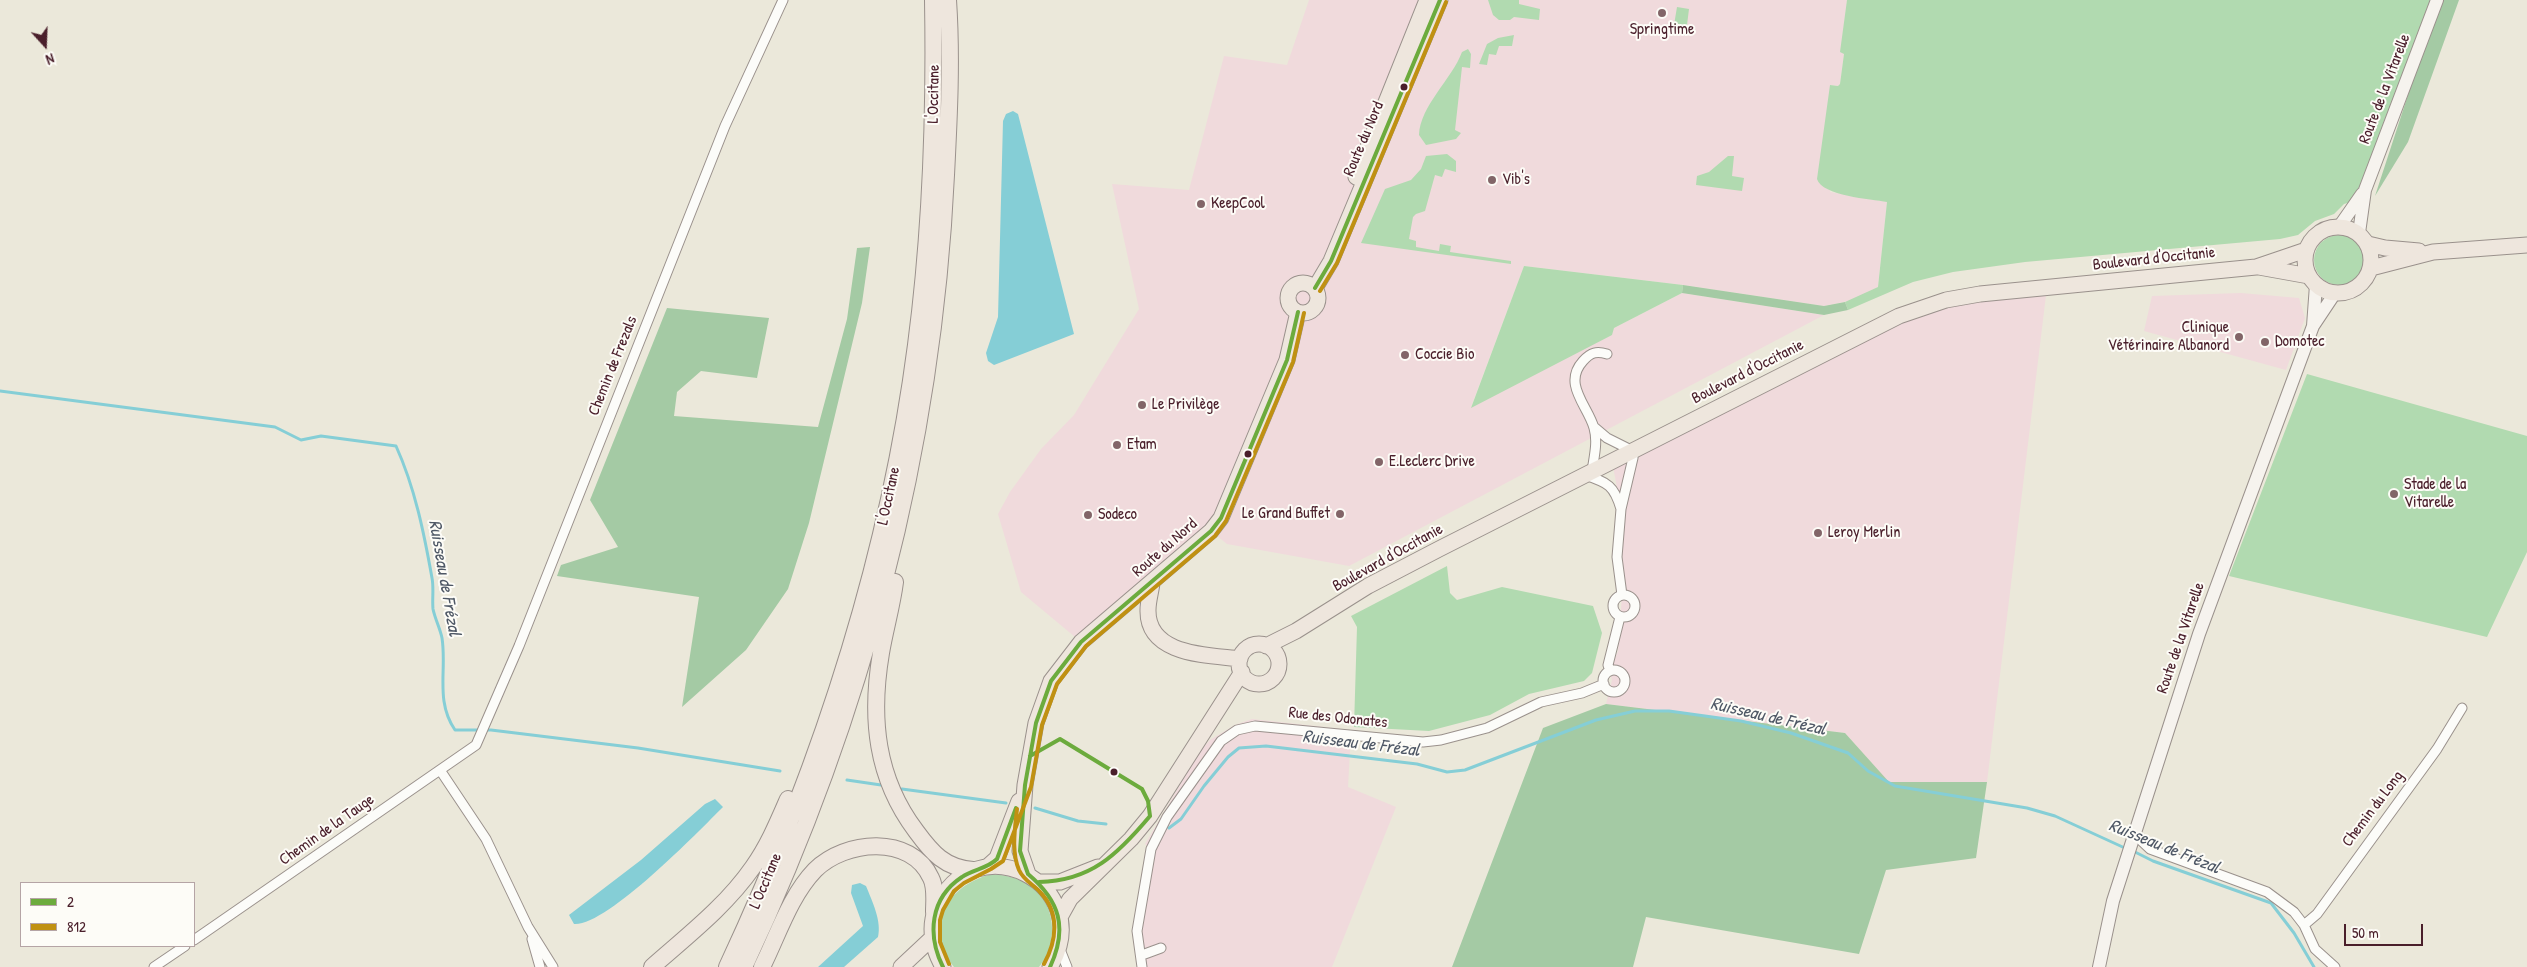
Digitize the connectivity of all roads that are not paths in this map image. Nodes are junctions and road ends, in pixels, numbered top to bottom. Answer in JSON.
{"nodes":[{"id":1,"x":783,"y":0,"type":"edge"},
{"id":2,"x":934,"y":0,"type":"edge"},
{"id":3,"x":948,"y":0,"type":"edge"},
{"id":4,"x":1427,"y":0,"type":"edge"},
{"id":5,"x":1440,"y":0,"type":"edge"},
{"id":6,"x":2437,"y":0,"type":"edge"},
{"id":7,"x":2365,"y":190,"type":"junction"},
{"id":8,"x":2339,"y":227,"type":"junction"},
{"id":9,"x":2363,"y":239,"type":"junction"},
{"id":10,"x":2527,"y":245,"type":"edge"},
{"id":11,"x":2306,"y":250,"type":"junction"},
{"id":12,"x":2433,"y":252,"type":"junction"},
{"id":13,"x":2256,"y":267,"type":"junction"},
{"id":14,"x":2371,"y":268,"type":"junction"},
{"id":15,"x":2312,"y":281,"type":"junction"},
{"id":16,"x":1311,"y":286,"type":"junction"},
{"id":17,"x":2335,"y":293,"type":"junction"},
{"id":18,"x":1298,"y":312,"type":"junction"},
{"id":19,"x":2313,"y":326,"type":"junction"},
{"id":20,"x":1607,"y":354,"type":"dead end"},
{"id":21,"x":1594,"y":427,"type":"junction"},
{"id":22,"x":1633,"y":451,"type":"junction"},
{"id":23,"x":1588,"y":473,"type":"junction"},
{"id":24,"x":905,"y":499,"type":"junction"},
{"id":25,"x":1622,"y":510,"type":"junction"},
{"id":26,"x":1152,"y":583,"type":"junction"},
{"id":27,"x":1622,"y":595,"type":"junction"},
{"id":28,"x":1620,"y":617,"type":"junction"},
{"id":29,"x":1296,"y":631,"type":"junction"},
{"id":30,"x":1266,"y":646,"type":"junction"},
{"id":31,"x":1278,"y":656,"type":"junction"},
{"id":32,"x":1241,"y":666,"type":"junction"},
{"id":33,"x":1610,"y":671,"type":"junction"},
{"id":34,"x":842,"y":676,"type":"junction"},
{"id":35,"x":1254,"y":683,"type":"junction"},
{"id":36,"x":1604,"y":684,"type":"junction"},
{"id":37,"x":1223,"y":702,"type":"junction"},
{"id":38,"x":2462,"y":708,"type":"dead end"},
{"id":39,"x":476,"y":745,"type":"joint"},
{"id":40,"x":440,"y":770,"type":"junction"},
{"id":41,"x":1025,"y":785,"type":"junction"},
{"id":42,"x":2133,"y":838,"type":"junction"},
{"id":43,"x":1102,"y":866,"type":"junction"},
{"id":44,"x":980,"y":868,"type":"junction"},
{"id":45,"x":1034,"y":878,"type":"junction"},
{"id":46,"x":934,"y":912,"type":"junction"},
{"id":47,"x":1060,"y":917,"type":"junction"},
{"id":48,"x":2304,"y":926,"type":"junction"},
{"id":49,"x":528,"y":927,"type":"junction"},
{"id":50,"x":932,"y":938,"type":"junction"},
{"id":51,"x":195,"y":939,"type":"edge"},
{"id":52,"x":184,"y":947,"type":"edge"},
{"id":53,"x":1059,"y":947,"type":"junction"},
{"id":54,"x":1160,"y":948,"type":"dead end"},
{"id":55,"x":1142,"y":955,"type":"junction"},
{"id":56,"x":154,"y":967,"type":"edge"},
{"id":57,"x":540,"y":967,"type":"edge"},
{"id":58,"x":553,"y":967,"type":"edge"},
{"id":59,"x":652,"y":967,"type":"edge"},
{"id":60,"x":727,"y":967,"type":"edge"},
{"id":61,"x":744,"y":967,"type":"edge"},
{"id":62,"x":762,"y":967,"type":"edge"},
{"id":63,"x":901,"y":967,"type":"edge"},
{"id":64,"x":944,"y":967,"type":"edge"},
{"id":65,"x":1050,"y":967,"type":"edge"},
{"id":66,"x":1067,"y":967,"type":"edge"},
{"id":67,"x":1142,"y":967,"type":"edge"},
{"id":68,"x":2099,"y":967,"type":"edge"},
{"id":69,"x":2335,"y":967,"type":"edge"}],
"edges":[{"from":1,"to":39,"type":"street","name":"Chemin de Frezals"},
{"from":2,"to":34,"type":"highway","name":"L'Occitane"},
{"from":3,"to":24,"type":"highway","name":"L'Occitane"},
{"from":4,"to":16,"type":"main road","name":"Route du Nord"},
{"from":5,"to":16,"type":"main road","name":"Route du Nord"},
{"from":6,"to":7,"type":"street","name":"Route de la Vitarelle"},
{"from":7,"to":8,"type":"street","name":"Route de la Vitarelle"},
{"from":7,"to":9,"type":"street","name":"Route de la Vitarelle"},
{"from":8,"to":9,"type":"main road"},
{"from":8,"to":11,"type":"main road"},
{"from":9,"to":12,"type":"main road"},
{"from":9,"to":14,"type":"main road"},
{"from":10,"to":12,"type":"main road"},
{"from":11,"to":13,"type":"main road","name":"Boulevard d'Occitanie"},
{"from":11,"to":15,"type":"main road"},
{"from":12,"to":14,"type":"main road"},
{"from":13,"to":15,"type":"main road","name":"Boulevard d'Occitanie"},
{"from":13,"to":22,"type":"main road","name":"Boulevard d'Occitanie"},
{"from":14,"to":17,"type":"main road"},
{"from":15,"to":17,"type":"main road"},
{"from":15,"to":19,"type":"street","name":"Route de la Vitarelle"},
{"from":16,"to":18,"type":"main road"},
{"from":16,"to":18,"type":"main road"},
{"from":17,"to":19,"type":"street","name":"Route de la Vitarelle"},
{"from":18,"to":26,"type":"main road","name":"Route du Nord"},
{"from":19,"to":42,"type":"street","name":"Route de la Vitarelle"},
{"from":20,"to":21,"type":"street"},
{"from":21,"to":22,"type":"street"},
{"from":21,"to":23,"type":"street"},
{"from":22,"to":23,"type":"main road","name":"Boulevard d'Occitanie"},
{"from":22,"to":25,"type":"street"},
{"from":23,"to":25,"type":"street"},
{"from":23,"to":29,"type":"main road","name":"Boulevard d'Occitanie"},
{"from":24,"to":44,"type":"highway"},
{"from":24,"to":61,"type":"highway","name":"L'Occitane"},
{"from":25,"to":27,"type":"street"},
{"from":26,"to":32,"type":"main road"},
{"from":26,"to":41,"type":"main road","name":"Route du Nord"},
{"from":27,"to":28,"type":"street"},
{"from":27,"to":28,"type":"street"},
{"from":28,"to":33,"type":"street"},
{"from":29,"to":30,"type":"main road","name":"Boulevard d'Occitanie"},
{"from":29,"to":31,"type":"main road","name":"Boulevard d'Occitanie"},
{"from":30,"to":31,"type":"main road"},
{"from":30,"to":32,"type":"main road","name":"Boulevard d'Occitanie"},
{"from":31,"to":35,"type":"main road","name":"Boulevard d'Occitanie"},
{"from":32,"to":35,"type":"main road"},
{"from":32,"to":37,"type":"main road","name":"Boulevard d'Occitanie"},
{"from":33,"to":36,"type":"street"},
{"from":33,"to":36,"type":"street"},
{"from":34,"to":59,"type":"highway"},
{"from":34,"to":60,"type":"highway","name":"L'Occitane"},
{"from":35,"to":37,"type":"main road","name":"Boulevard d'Occitanie"},
{"from":36,"to":55,"type":"street","name":"Rue des Odonates"},
{"from":37,"to":43,"type":"main road","name":"Boulevard d'Occitanie"},
{"from":38,"to":48,"type":"street","name":"Chemin du Long"},
{"from":39,"to":40,"type":"street","name":"Chemin de la Tauge"},
{"from":40,"to":49,"type":"street"},
{"from":40,"to":51,"type":"street","name":"Chemin de la Tauge"},
{"from":41,"to":44,"type":"main road","name":"Route du Nord"},
{"from":41,"to":45,"type":"main road","name":"Route du Nord"},
{"from":42,"to":48,"type":"street"},
{"from":42,"to":68,"type":"street","name":"Route de la Vitarelle"},
{"from":43,"to":45,"type":"main road","name":"Boulevard d'Occitanie"},
{"from":43,"to":47,"type":"main road","name":"Boulevard d'Occitanie"},
{"from":44,"to":45,"type":"main road","name":"Boulevard d'Occitanie"},
{"from":44,"to":46,"type":"main road","name":"Route du Nord"},
{"from":45,"to":47,"type":"main road","name":"Route du Nord"},
{"from":46,"to":50,"type":"main road"},
{"from":46,"to":62,"type":"highway"},
{"from":47,"to":53,"type":"main road"},
{"from":48,"to":69,"type":"street"},
{"from":49,"to":57,"type":"street"},
{"from":49,"to":58,"type":"street"},
{"from":50,"to":63,"type":"main road"},
{"from":50,"to":64,"type":"main road"},
{"from":52,"to":56,"type":"street"},
{"from":53,"to":65,"type":"main road"},
{"from":53,"to":66,"type":"street"},
{"from":54,"to":55,"type":"street"},
{"from":55,"to":67,"type":"street","name":"Rue des Odonates"}]}
